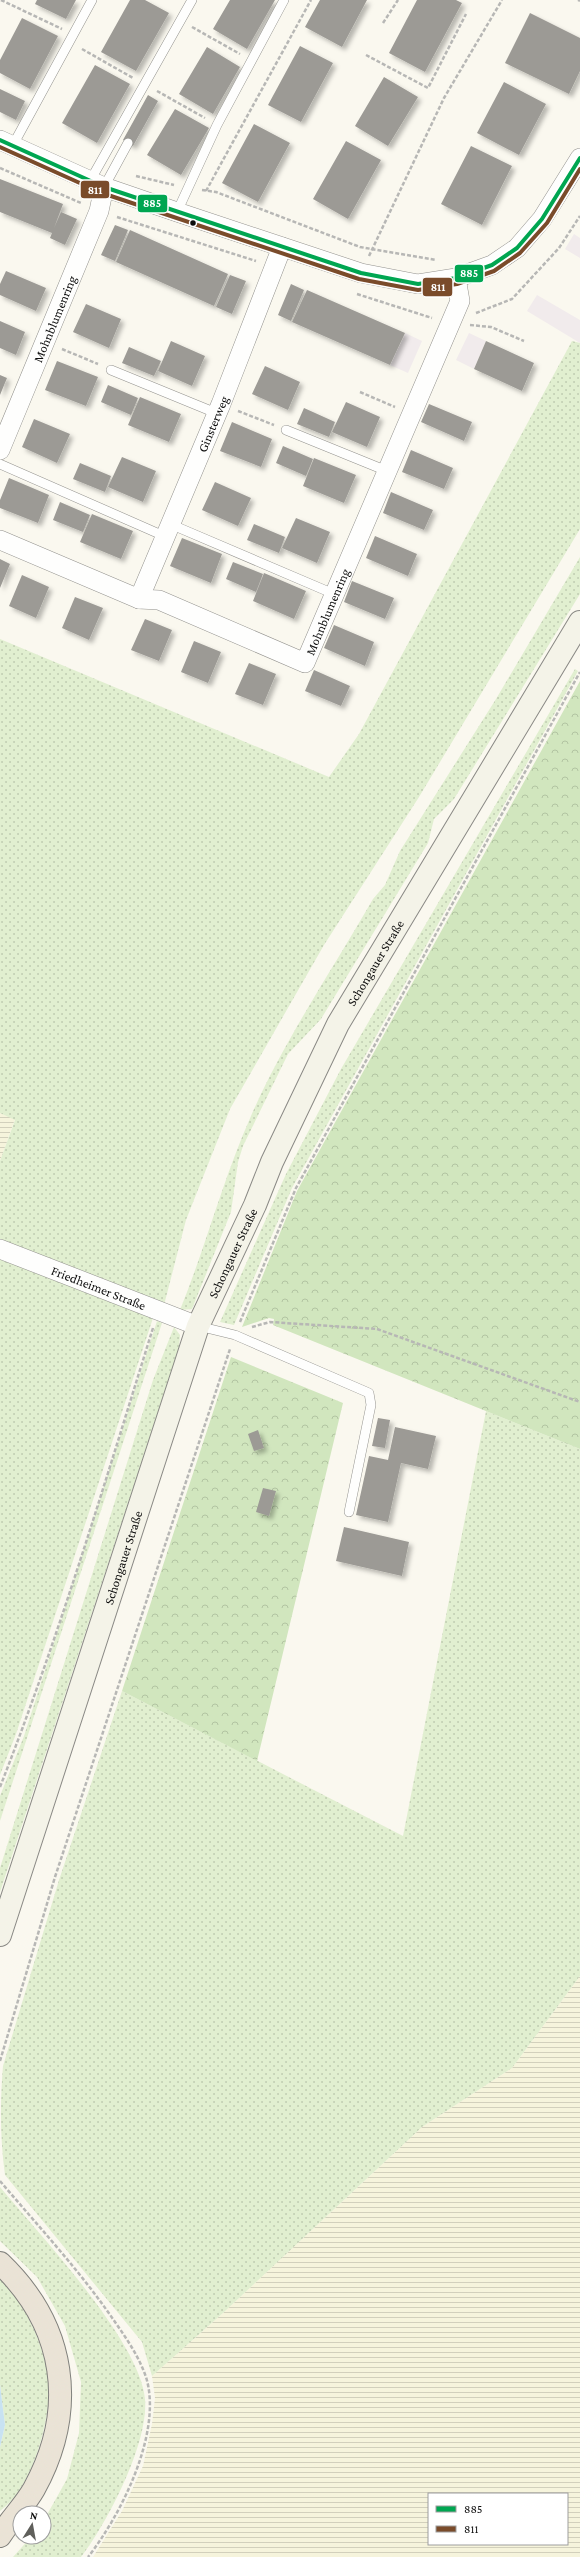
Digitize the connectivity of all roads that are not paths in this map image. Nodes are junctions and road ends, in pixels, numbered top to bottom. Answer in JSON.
{"nodes":[{"id":1,"x":92,"y":0,"type":"edge"},
{"id":2,"x":192,"y":0,"type":"edge"},
{"id":3,"x":284,"y":0,"type":"edge"},
{"id":4,"x":6,"y":143,"type":"edge"},
{"id":5,"x":128,"y":143,"type":"dead end"},
{"id":6,"x":580,"y":158,"type":"edge"},
{"id":7,"x":97,"y":184,"type":"junction"},
{"id":8,"x":177,"y":212,"type":"junction"},
{"id":9,"x":282,"y":247,"type":"junction"},
{"id":10,"x":456,"y":278,"type":"junction"},
{"id":11,"x":112,"y":370,"type":"road end"},
{"id":12,"x":218,"y":409,"type":"junction"},
{"id":13,"x":286,"y":430,"type":"road end"},
{"id":14,"x":0,"y":450,"type":"edge"},
{"id":15,"x":0,"y":464,"type":"edge"},
{"id":16,"x":387,"y":471,"type":"junction"},
{"id":17,"x":167,"y":530,"type":"junction"},
{"id":18,"x":0,"y":540,"type":"edge"},
{"id":19,"x":334,"y":594,"type":"junction"},
{"id":20,"x":139,"y":599,"type":"junction"},
{"id":21,"x":580,"y":622,"type":"edge"},
{"id":22,"x":0,"y":1249,"type":"edge"},
{"id":23,"x":198,"y":1326,"type":"junction"},
{"id":24,"x":349,"y":1512,"type":"dead end"},
{"id":25,"x":0,"y":1935,"type":"edge"},
{"id":26,"x":0,"y":2263,"type":"edge"},
{"id":27,"x":6,"y":2520,"type":"edge"},
{"id":28,"x":0,"y":2536,"type":"edge"}],
"edges":[{"from":1,"to":4,"type":"lane"},
{"from":2,"to":7,"type":"lane"},
{"from":3,"to":8,"type":"lane"},
{"from":4,"to":7,"type":"street"},
{"from":5,"to":7,"type":"lane"},
{"from":6,"to":10,"type":"street"},
{"from":7,"to":8,"type":"street"},
{"from":7,"to":14,"type":"street","name":"Mohnblumenring"},
{"from":8,"to":9,"type":"street"},
{"from":9,"to":10,"type":"street"},
{"from":9,"to":12,"type":"street","name":"Ginsterweg"},
{"from":10,"to":16,"type":"street","name":"Mohnblumenring"},
{"from":11,"to":12,"type":"lane"},
{"from":12,"to":17,"type":"street","name":"Ginsterweg"},
{"from":13,"to":16,"type":"lane"},
{"from":15,"to":17,"type":"lane"},
{"from":16,"to":19,"type":"street","name":"Mohnblumenring"},
{"from":17,"to":19,"type":"lane"},
{"from":17,"to":20,"type":"street","name":"Ginsterweg"},
{"from":18,"to":20,"type":"street","name":"Mohnblumenring"},
{"from":19,"to":20,"type":"street","name":"Mohnblumenring"},
{"from":21,"to":23,"type":"main road","name":"Schongauer Straße"},
{"from":22,"to":23,"type":"street","name":"Friedheimer Straße"},
{"from":23,"to":24,"type":"lane"},
{"from":23,"to":25,"type":"main road","name":"Schongauer Straße"},
{"from":26,"to":27,"type":"highway"},
{"from":27,"to":28,"type":"highway"}]}
